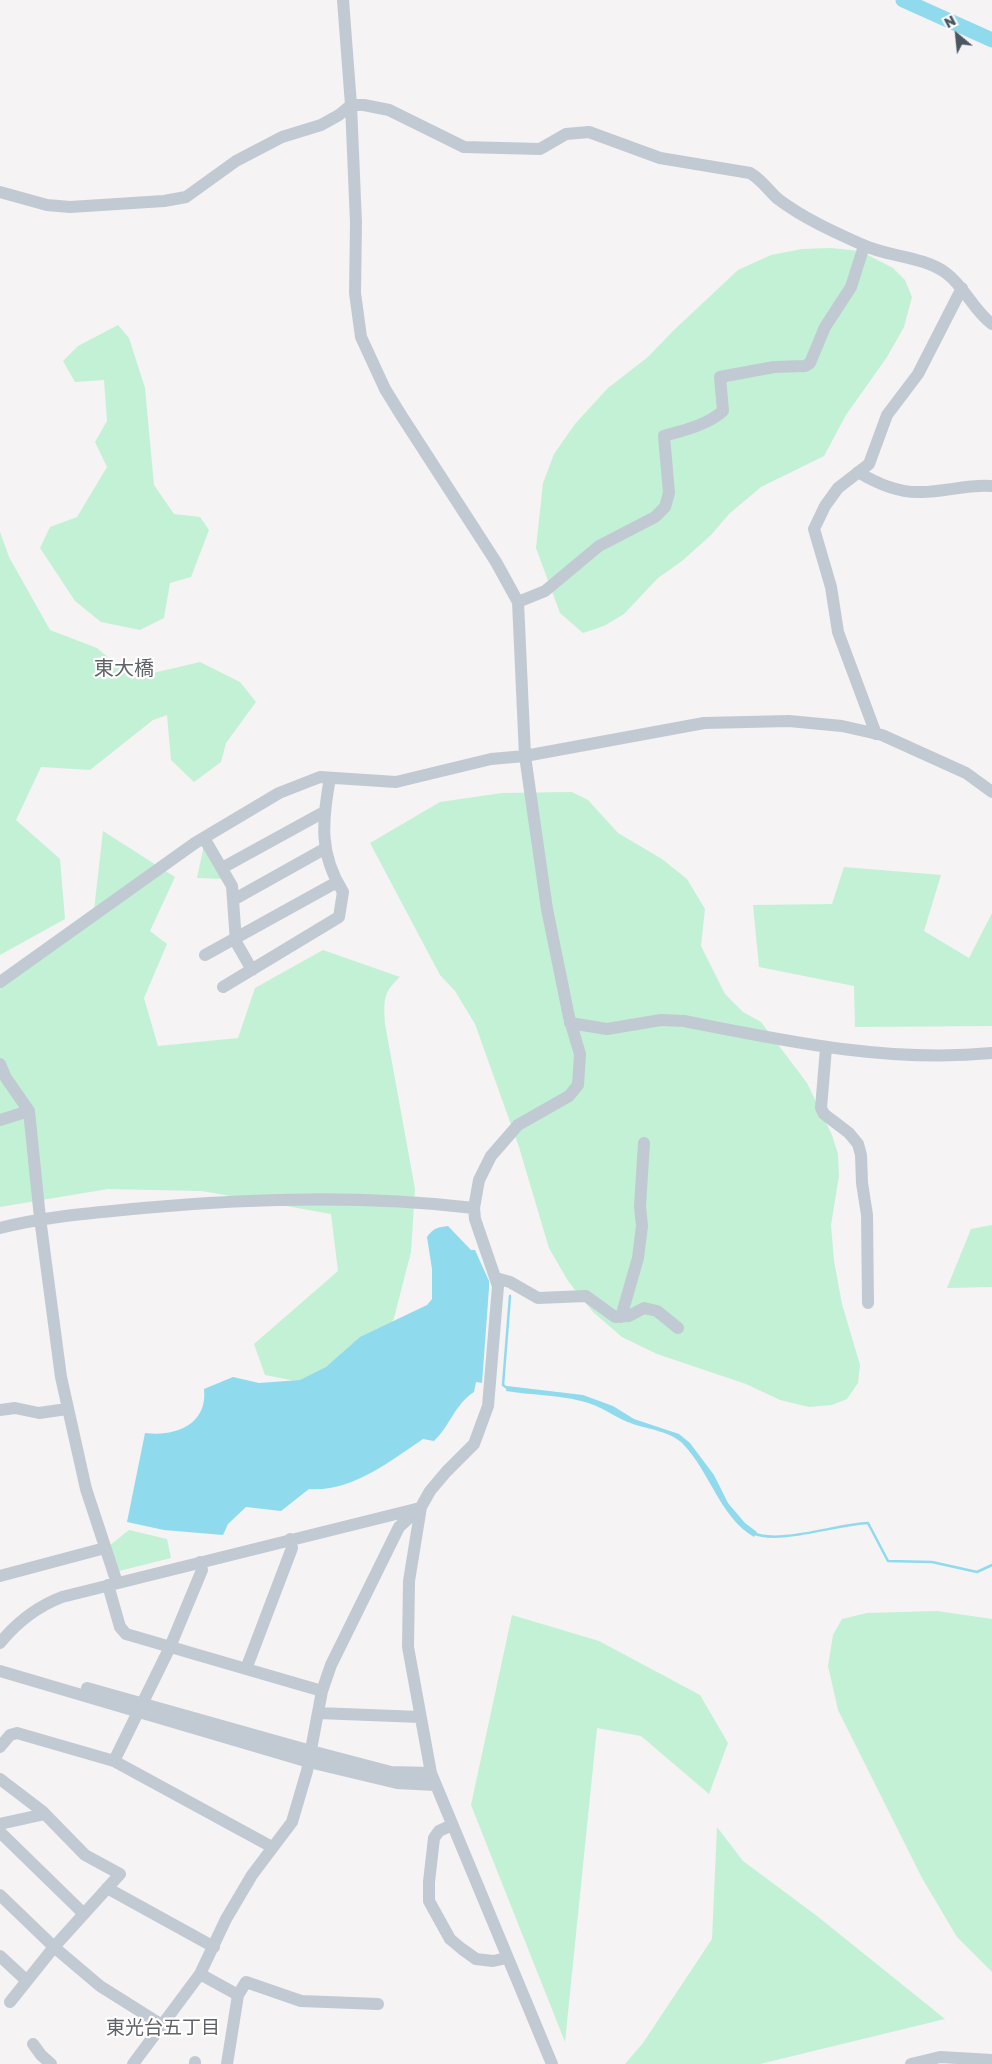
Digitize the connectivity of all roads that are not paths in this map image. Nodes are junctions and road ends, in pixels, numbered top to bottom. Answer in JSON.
{"nodes":[{"id":1,"x":343,"y":0,"type":"edge"},
{"id":2,"x":351,"y":104,"type":"junction"},
{"id":3,"x":0,"y":192,"type":"edge"},
{"id":4,"x":864,"y":246,"type":"junction"},
{"id":5,"x":962,"y":288,"type":"junction"},
{"id":6,"x":992,"y":324,"type":"edge"},
{"id":7,"x":858,"y":472,"type":"junction"},
{"id":8,"x":992,"y":486,"type":"edge"},
{"id":9,"x":518,"y":602,"type":"junction"},
{"id":10,"x":876,"y":734,"type":"junction"},
{"id":11,"x":525,"y":756,"type":"junction"},
{"id":12,"x":330,"y":778,"type":"junction"},
{"id":13,"x":992,"y":792,"type":"edge"},
{"id":14,"x":324,"y":812,"type":"junction"},
{"id":15,"x":204,"y":838,"type":"junction"},
{"id":16,"x":326,"y":848,"type":"junction"},
{"id":17,"x":222,"y":868,"type":"junction"},
{"id":18,"x":337,"y":882,"type":"junction"},
{"id":19,"x":233,"y":900,"type":"junction"},
{"id":20,"x":236,"y":938,"type":"junction"},
{"id":21,"x":205,"y":956,"type":"dead end"},
{"id":22,"x":252,"y":970,"type":"junction"},
{"id":23,"x":0,"y":982,"type":"edge"},
{"id":24,"x":223,"y":988,"type":"dead end"},
{"id":25,"x":570,"y":1023,"type":"junction"},
{"id":26,"x":826,"y":1048,"type":"junction"},
{"id":27,"x":992,"y":1053,"type":"edge"},
{"id":28,"x":0,"y":1064,"type":"edge"},
{"id":29,"x":29,"y":1110,"type":"junction"},
{"id":30,"x":0,"y":1120,"type":"edge"},
{"id":31,"x":644,"y":1143,"type":"dead end"},
{"id":32,"x":474,"y":1208,"type":"junction"},
{"id":33,"x":40,"y":1218,"type":"junction"},
{"id":34,"x":0,"y":1228,"type":"edge"},
{"id":35,"x":496,"y":1278,"type":"junction"},
{"id":36,"x":868,"y":1303,"type":"dead end"},
{"id":37,"x":621,"y":1317,"type":"junction"},
{"id":38,"x":678,"y":1328,"type":"dead end"},
{"id":39,"x":67,"y":1409,"type":"junction"},
{"id":40,"x":0,"y":1410,"type":"edge"},
{"id":41,"x":421,"y":1508,"type":"junction"},
{"id":42,"x":290,"y":1539,"type":"junction"},
{"id":43,"x":105,"y":1548,"type":"junction"},
{"id":44,"x":200,"y":1562,"type":"junction"},
{"id":45,"x":0,"y":1576,"type":"edge"},
{"id":46,"x":113,"y":1584,"type":"junction"},
{"id":47,"x":0,"y":1643,"type":"edge"},
{"id":48,"x":170,"y":1647,"type":"junction"},
{"id":49,"x":0,"y":1662,"type":"edge"},
{"id":50,"x":246,"y":1669,"type":"junction"},
{"id":51,"x":0,"y":1671,"type":"edge"},
{"id":52,"x":322,"y":1691,"type":"junction"},
{"id":53,"x":140,"y":1708,"type":"junction"},
{"id":54,"x":318,"y":1713,"type":"junction"},
{"id":55,"x":420,"y":1716,"type":"junction"},
{"id":56,"x":0,"y":1747,"type":"edge"},
{"id":57,"x":310,"y":1757,"type":"junction"},
{"id":58,"x":114,"y":1761,"type":"junction"},
{"id":59,"x":0,"y":1779,"type":"edge"},
{"id":60,"x":433,"y":1779,"type":"junction"},
{"id":61,"x":45,"y":1814,"type":"junction"},
{"id":62,"x":0,"y":1824,"type":"edge"},
{"id":63,"x":452,"y":1825,"type":"junction"},
{"id":64,"x":0,"y":1832,"type":"edge"},
{"id":65,"x":272,"y":1847,"type":"junction"},
{"id":66,"x":107,"y":1888,"type":"junction"},
{"id":67,"x":0,"y":1895,"type":"edge"},
{"id":68,"x":84,"y":1914,"type":"junction"},
{"id":69,"x":54,"y":1947,"type":"junction"},
{"id":70,"x":214,"y":1947,"type":"junction"},
{"id":71,"x":0,"y":1956,"type":"edge"},
{"id":72,"x":507,"y":1958,"type":"junction"},
{"id":73,"x":200,"y":1974,"type":"junction"},
{"id":74,"x":27,"y":1981,"type":"junction"},
{"id":75,"x":238,"y":1994,"type":"junction"},
{"id":76,"x":10,"y":2002,"type":"dead end"},
{"id":77,"x":378,"y":2004,"type":"dead end"},
{"id":78,"x":162,"y":2025,"type":"junction"},
{"id":79,"x":33,"y":2044,"type":"dead end"},
{"id":80,"x":992,"y":2060,"type":"edge"},
{"id":81,"x":52,"y":2064,"type":"edge"},
{"id":82,"x":133,"y":2064,"type":"edge"},
{"id":83,"x":227,"y":2064,"type":"edge"},
{"id":84,"x":552,"y":2064,"type":"edge"},
{"id":85,"x":911,"y":2064,"type":"edge"}],
"edges":[{"from":1,"to":2,"type":"street"},
{"from":2,"to":3,"type":"street"},
{"from":2,"to":4,"type":"street"},
{"from":2,"to":9,"type":"street"},
{"from":4,"to":5,"type":"street"},
{"from":4,"to":9,"type":"street"},
{"from":5,"to":6,"type":"street"},
{"from":5,"to":7,"type":"street"},
{"from":7,"to":8,"type":"street"},
{"from":7,"to":10,"type":"street"},
{"from":9,"to":11,"type":"street"},
{"from":10,"to":11,"type":"street"},
{"from":10,"to":13,"type":"street"},
{"from":11,"to":12,"type":"street"},
{"from":11,"to":25,"type":"street"},
{"from":12,"to":14,"type":"street"},
{"from":12,"to":15,"type":"street"},
{"from":14,"to":16,"type":"street"},
{"from":14,"to":17,"type":"street"},
{"from":15,"to":17,"type":"street"},
{"from":15,"to":23,"type":"street"},
{"from":16,"to":18,"type":"street"},
{"from":16,"to":19,"type":"street"},
{"from":17,"to":19,"type":"street"},
{"from":18,"to":20,"type":"street"},
{"from":18,"to":22,"type":"street"},
{"from":19,"to":20,"type":"street"},
{"from":20,"to":21,"type":"street"},
{"from":20,"to":22,"type":"street"},
{"from":22,"to":24,"type":"street"},
{"from":25,"to":26,"type":"street"},
{"from":25,"to":32,"type":"street"},
{"from":26,"to":27,"type":"street"},
{"from":26,"to":36,"type":"street"},
{"from":28,"to":29,"type":"street"},
{"from":29,"to":30,"type":"street"},
{"from":29,"to":33,"type":"street"},
{"from":31,"to":37,"type":"street"},
{"from":32,"to":33,"type":"street"},
{"from":32,"to":35,"type":"street"},
{"from":33,"to":34,"type":"street"},
{"from":33,"to":39,"type":"street"},
{"from":35,"to":37,"type":"street"},
{"from":35,"to":41,"type":"street"},
{"from":37,"to":38,"type":"street"},
{"from":39,"to":40,"type":"street"},
{"from":39,"to":43,"type":"street"},
{"from":41,"to":42,"type":"street"},
{"from":41,"to":52,"type":"street"},
{"from":41,"to":55,"type":"street"},
{"from":42,"to":44,"type":"street"},
{"from":42,"to":50,"type":"street"},
{"from":43,"to":45,"type":"street"},
{"from":43,"to":46,"type":"street"},
{"from":44,"to":46,"type":"street"},
{"from":44,"to":48,"type":"street"},
{"from":46,"to":47,"type":"street"},
{"from":46,"to":48,"type":"street"},
{"from":48,"to":50,"type":"street"},
{"from":48,"to":53,"type":"street"},
{"from":49,"to":53,"type":"street"},
{"from":50,"to":52,"type":"street"},
{"from":51,"to":53,"type":"street"},
{"from":52,"to":54,"type":"street"},
{"from":53,"to":57,"type":"street"},
{"from":53,"to":58,"type":"street"},
{"from":54,"to":55,"type":"street"},
{"from":54,"to":57,"type":"street"},
{"from":55,"to":60,"type":"street"},
{"from":56,"to":58,"type":"street"},
{"from":57,"to":60,"type":"street"},
{"from":57,"to":65,"type":"street"},
{"from":58,"to":65,"type":"street"},
{"from":59,"to":61,"type":"street"},
{"from":60,"to":63,"type":"street"},
{"from":61,"to":62,"type":"street"},
{"from":61,"to":66,"type":"street"},
{"from":63,"to":72,"type":"street"},
{"from":63,"to":72,"type":"street"},
{"from":64,"to":68,"type":"street"},
{"from":65,"to":70,"type":"street"},
{"from":66,"to":68,"type":"street"},
{"from":66,"to":70,"type":"street"},
{"from":67,"to":69,"type":"street"},
{"from":68,"to":69,"type":"street"},
{"from":69,"to":74,"type":"street"},
{"from":69,"to":78,"type":"street"},
{"from":70,"to":73,"type":"street"},
{"from":71,"to":74,"type":"street"},
{"from":72,"to":84,"type":"street"},
{"from":73,"to":75,"type":"street"},
{"from":73,"to":78,"type":"street"},
{"from":74,"to":76,"type":"street"},
{"from":75,"to":77,"type":"street"},
{"from":75,"to":83,"type":"street"},
{"from":78,"to":82,"type":"street"},
{"from":79,"to":81,"type":"street"},
{"from":80,"to":85,"type":"street"}]}
